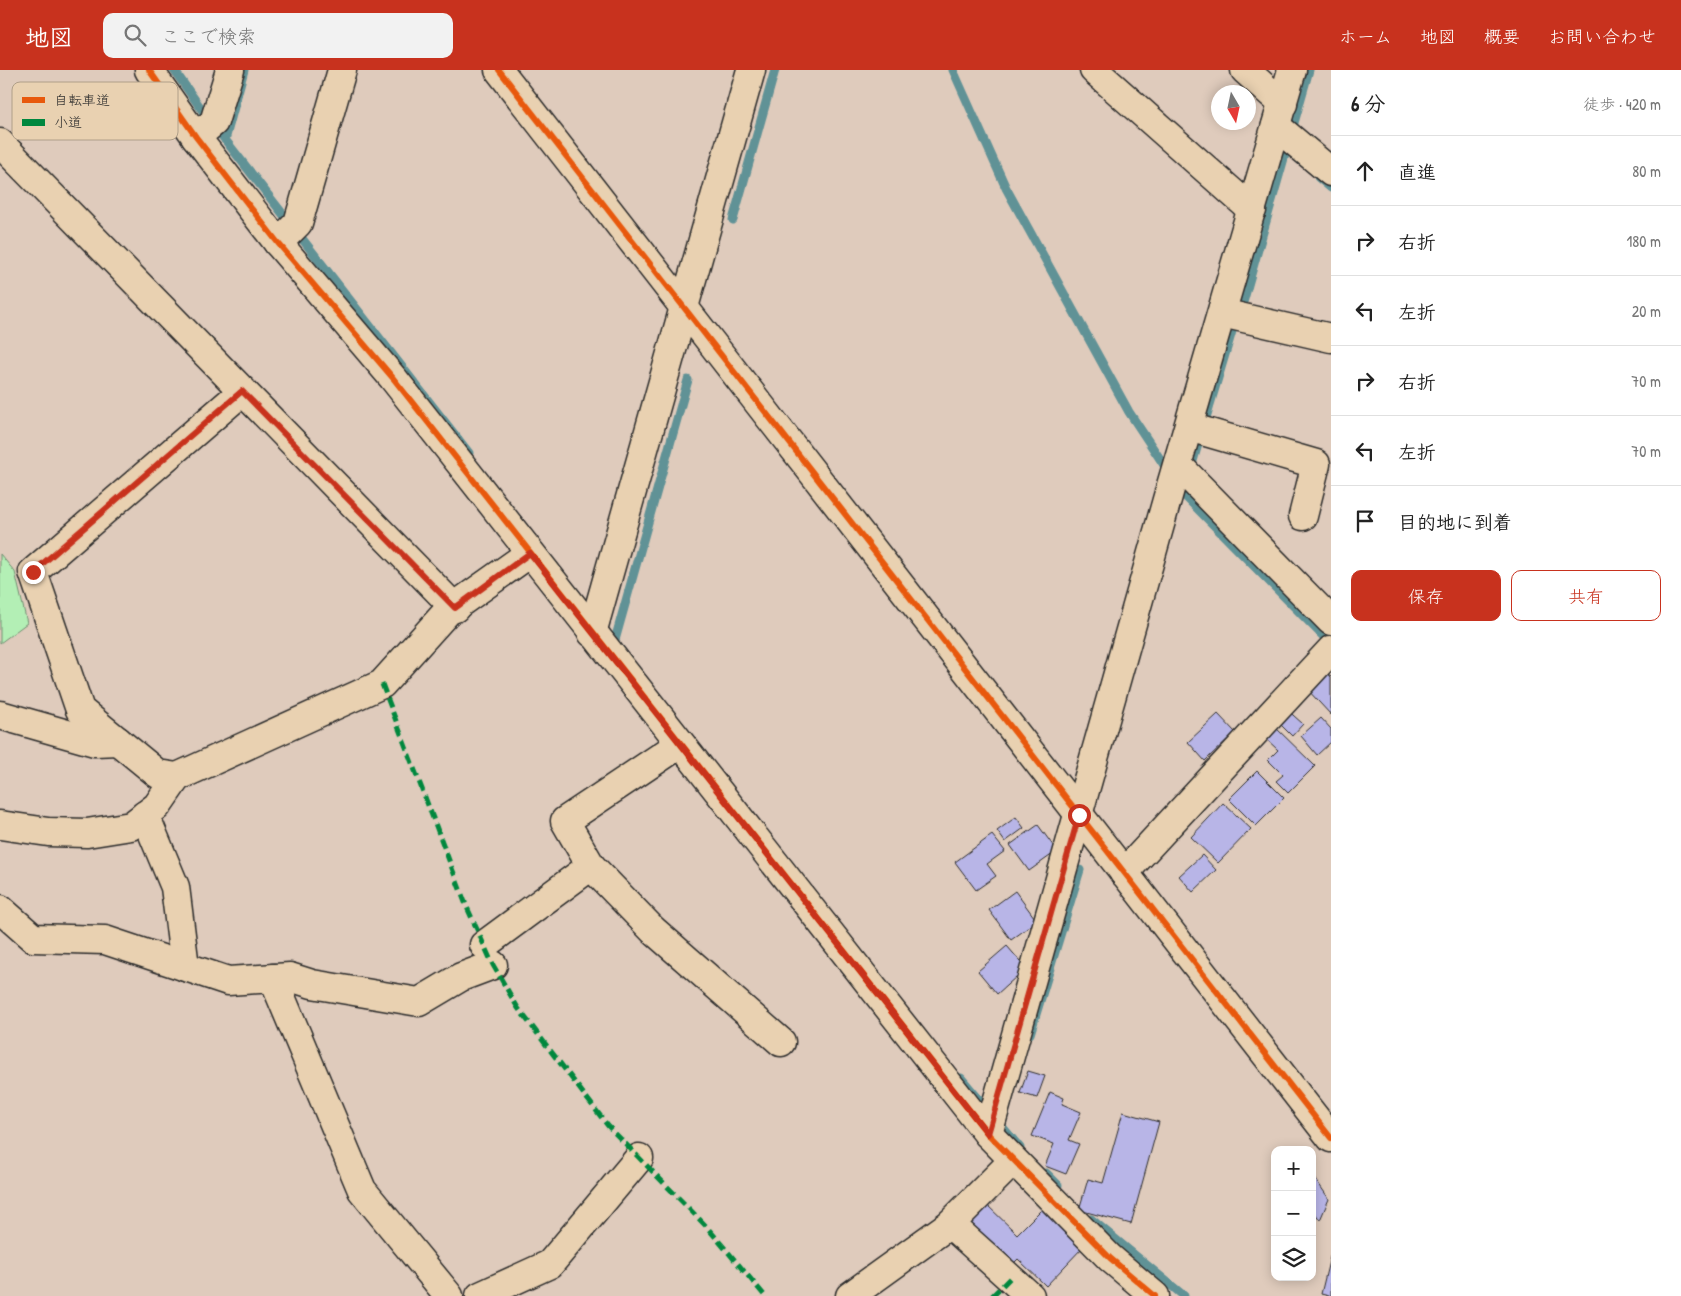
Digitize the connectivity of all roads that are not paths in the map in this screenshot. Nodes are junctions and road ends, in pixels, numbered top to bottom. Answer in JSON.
{"nodes":[{"id":1,"x":149,"y":70,"type":"edge"},
{"id":2,"x":230,"y":70,"type":"edge"},
{"id":3,"x":342,"y":70,"type":"edge"},
{"id":4,"x":499,"y":70,"type":"edge"},
{"id":5,"x":751,"y":70,"type":"edge"},
{"id":6,"x":1094,"y":70,"type":"edge"},
{"id":7,"x":1245,"y":70,"type":"edge"},
{"id":8,"x":1292,"y":70,"type":"edge"},
{"id":9,"x":160,"y":82,"type":"edge"},
{"id":10,"x":178,"y":101,"type":"edge"},
{"id":11,"x":1285,"y":126,"type":"junction"},
{"id":12,"x":205,"y":129,"type":"junction"},
{"id":13,"x":0,"y":143,"type":"edge"},
{"id":14,"x":1331,"y":172,"type":"edge"},
{"id":15,"x":1252,"y":210,"type":"junction"},
{"id":16,"x":288,"y":233,"type":"junction"},
{"id":17,"x":684,"y":308,"type":"junction"},
{"id":18,"x":1233,"y":315,"type":"junction"},
{"id":19,"x":1331,"y":338,"type":"edge"},
{"id":20,"x":242,"y":391,"type":"junction"},
{"id":21,"x":1197,"y":429,"type":"junction"},
{"id":22,"x":1180,"y":475,"type":"junction"},
{"id":23,"x":1303,"y":516,"type":"dead end"},
{"id":24,"x":530,"y":553,"type":"junction"},
{"id":25,"x":455,"y":608,"type":"junction"},
{"id":26,"x":1331,"y":621,"type":"edge"},
{"id":27,"x":592,"y":633,"type":"junction"},
{"id":28,"x":1328,"y":653,"type":"edge"},
{"id":29,"x":0,"y":715,"type":"edge"},
{"id":30,"x":118,"y":741,"type":"junction"},
{"id":31,"x":680,"y":744,"type":"junction"},
{"id":32,"x":177,"y":777,"type":"junction"},
{"id":33,"x":145,"y":815,"type":"junction"},
{"id":34,"x":1079,"y":815,"type":"junction"},
{"id":35,"x":0,"y":825,"type":"edge"},
{"id":36,"x":591,"y":866,"type":"junction"},
{"id":37,"x":1124,"y":872,"type":"junction"},
{"id":38,"x":0,"y":909,"type":"edge"},
{"id":39,"x":185,"y":967,"type":"junction"},
{"id":40,"x":273,"y":978,"type":"junction"},
{"id":41,"x":781,"y":1042,"type":"dead end"},
{"id":42,"x":992,"y":1122,"type":"junction"},
{"id":43,"x":1331,"y":1138,"type":"edge"},
{"id":44,"x":639,"y":1158,"type":"dead end"},
{"id":45,"x":1013,"y":1161,"type":"junction"},
{"id":46,"x":950,"y":1224,"type":"junction"},
{"id":47,"x":449,"y":1296,"type":"edge"},
{"id":48,"x":480,"y":1296,"type":"edge"},
{"id":49,"x":850,"y":1296,"type":"edge"},
{"id":50,"x":1030,"y":1296,"type":"edge"},
{"id":51,"x":1155,"y":1296,"type":"edge"}],
"edges":[{"from":1,"to":9,"type":"street"},
{"from":2,"to":12,"type":"street"},
{"from":3,"to":16,"type":"street"},
{"from":4,"to":17,"type":"street"},
{"from":5,"to":17,"type":"street"},
{"from":6,"to":15,"type":"street"},
{"from":7,"to":11,"type":"street"},
{"from":8,"to":11,"type":"street"},
{"from":10,"to":12,"type":"street"},
{"from":11,"to":14,"type":"street"},
{"from":11,"to":15,"type":"street"},
{"from":12,"to":16,"type":"street"},
{"from":13,"to":20,"type":"street"},
{"from":15,"to":18,"type":"street"},
{"from":16,"to":24,"type":"street"},
{"from":17,"to":27,"type":"street"},
{"from":17,"to":34,"type":"street"},
{"from":18,"to":19,"type":"street"},
{"from":18,"to":21,"type":"street"},
{"from":20,"to":25,"type":"street"},
{"from":20,"to":30,"type":"street"},
{"from":21,"to":22,"type":"street"},
{"from":21,"to":23,"type":"street"},
{"from":22,"to":26,"type":"street"},
{"from":22,"to":34,"type":"street"},
{"from":24,"to":25,"type":"street"},
{"from":24,"to":27,"type":"street"},
{"from":25,"to":32,"type":"street"},
{"from":27,"to":31,"type":"street"},
{"from":28,"to":37,"type":"street"},
{"from":29,"to":30,"type":"street"},
{"from":30,"to":32,"type":"street"},
{"from":31,"to":36,"type":"street"},
{"from":31,"to":42,"type":"street"},
{"from":32,"to":33,"type":"street"},
{"from":33,"to":35,"type":"street"},
{"from":33,"to":39,"type":"street"},
{"from":34,"to":37,"type":"street"},
{"from":34,"to":42,"type":"street"},
{"from":36,"to":40,"type":"street"},
{"from":36,"to":41,"type":"street"},
{"from":37,"to":43,"type":"street"},
{"from":38,"to":39,"type":"street"},
{"from":39,"to":40,"type":"street"},
{"from":40,"to":47,"type":"street"},
{"from":42,"to":45,"type":"street"},
{"from":44,"to":48,"type":"street"},
{"from":45,"to":46,"type":"street"},
{"from":45,"to":51,"type":"street"},
{"from":46,"to":49,"type":"street"},
{"from":46,"to":50,"type":"street"}]}
